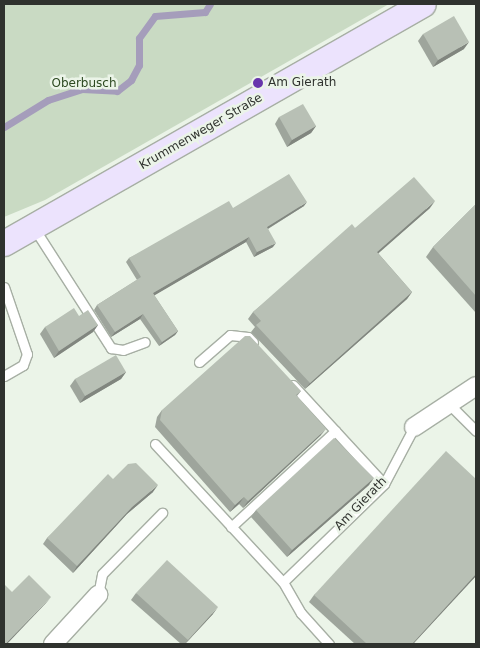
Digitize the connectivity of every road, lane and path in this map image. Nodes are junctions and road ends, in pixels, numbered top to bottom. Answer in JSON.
{"nodes":[{"id":1,"x":422,"y":4,"type":"edge"},
{"id":2,"x":34,"y":228,"type":"junction"},
{"id":3,"x":4,"y":242,"type":"edge"},
{"id":4,"x":4,"y":287,"type":"edge"},
{"id":5,"x":144,"y":342,"type":"dead end"},
{"id":6,"x":262,"y":351,"type":"edge"},
{"id":7,"x":199,"y":362,"type":"dead end"},
{"id":8,"x":282,"y":373,"type":"edge"},
{"id":9,"x":4,"y":376,"type":"edge"},
{"id":10,"x":476,"y":386,"type":"edge"},
{"id":11,"x":449,"y":404,"type":"junction"},
{"id":12,"x":414,"y":427,"type":"joint"},
{"id":13,"x":335,"y":431,"type":"junction"},
{"id":14,"x":476,"y":431,"type":"edge"},
{"id":15,"x":155,"y":444,"type":"dead end"},
{"id":16,"x":384,"y":484,"type":"junction"},
{"id":17,"x":162,"y":513,"type":"dead end"},
{"id":18,"x":231,"y":527,"type":"junction"},
{"id":19,"x":283,"y":582,"type":"junction"},
{"id":20,"x":98,"y":595,"type":"joint"},
{"id":21,"x":54,"y":644,"type":"edge"},
{"id":22,"x":329,"y":644,"type":"edge"}],
"edges":[{"from":1,"to":2,"type":"main road","name":"Krummenweger Straße"},
{"from":2,"to":3,"type":"main road","name":"Krummenweger Straße"},
{"from":2,"to":5,"type":"lane"},
{"from":4,"to":9,"type":"lane"},
{"from":6,"to":7,"type":"lane"},
{"from":8,"to":13,"type":"lane"},
{"from":10,"to":11,"type":"street","name":"Am Gierath"},
{"from":11,"to":12,"type":"street","name":"Am Gierath"},
{"from":11,"to":14,"type":"lane"},
{"from":12,"to":16,"type":"lane","name":"Am Gierath"},
{"from":13,"to":16,"type":"lane"},
{"from":13,"to":18,"type":"lane"},
{"from":15,"to":18,"type":"lane"},
{"from":16,"to":19,"type":"lane","name":"Am Gierath"},
{"from":17,"to":20,"type":"lane"},
{"from":18,"to":19,"type":"lane"},
{"from":19,"to":22,"type":"lane"},
{"from":20,"to":21,"type":"street"}]}
